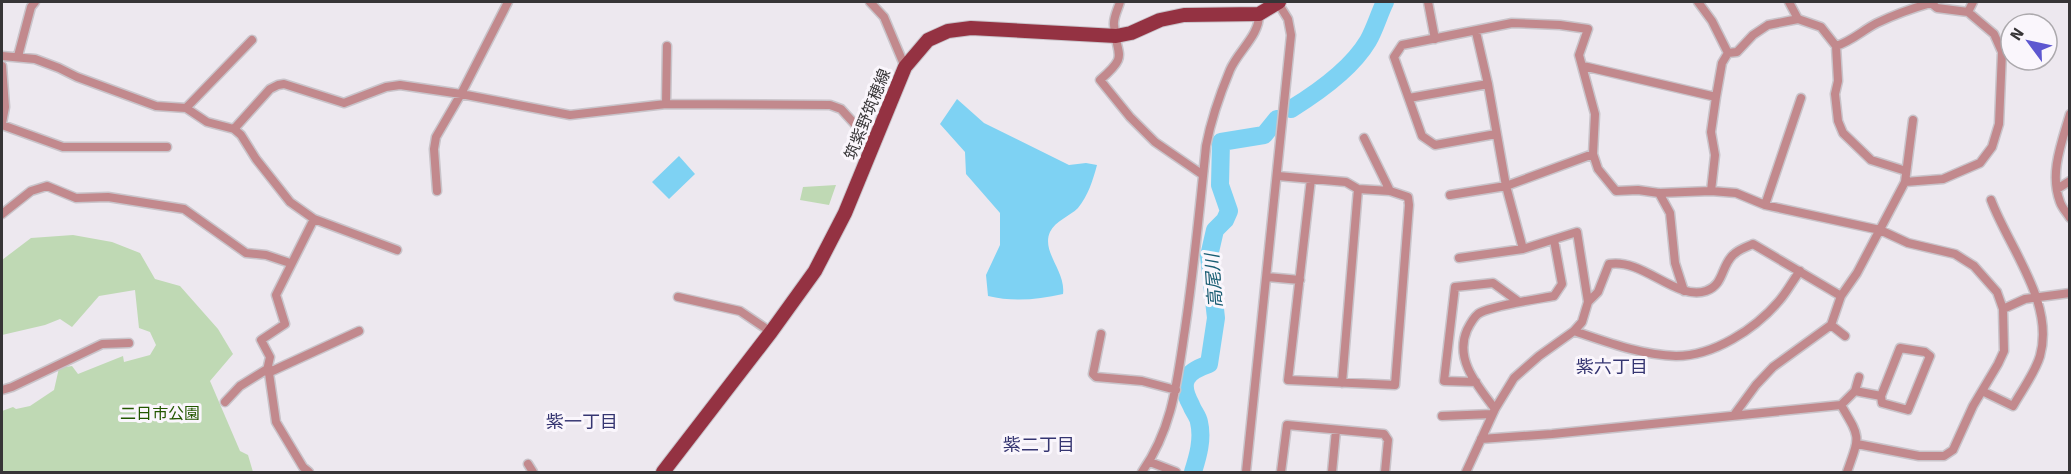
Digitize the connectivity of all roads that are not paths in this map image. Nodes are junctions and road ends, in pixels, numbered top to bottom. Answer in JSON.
{"nodes":[{"id":1,"x":35,"y":2,"type":"edge"},
{"id":2,"x":508,"y":2,"type":"edge"},
{"id":3,"x":870,"y":2,"type":"edge"},
{"id":4,"x":1120,"y":2,"type":"edge"},
{"id":5,"x":1279,"y":2,"type":"edge"},
{"id":6,"x":1428,"y":2,"type":"edge"},
{"id":7,"x":1698,"y":2,"type":"edge"},
{"id":8,"x":1973,"y":2,"type":"edge"},
{"id":9,"x":1793,"y":3,"type":"edge"},
{"id":10,"x":1914,"y":4,"type":"edge"},
{"id":11,"x":1968,"y":12,"type":"junction"},
{"id":12,"x":1259,"y":14,"type":"junction"},
{"id":13,"x":1798,"y":19,"type":"junction"},
{"id":14,"x":1476,"y":32,"type":"junction"},
{"id":15,"x":1116,"y":36,"type":"junction"},
{"id":16,"x":1435,"y":39,"type":"junction"},
{"id":17,"x":252,"y":40,"type":"dead end"},
{"id":18,"x":667,"y":46,"type":"dead end"},
{"id":19,"x":1836,"y":46,"type":"junction"},
{"id":20,"x":1728,"y":53,"type":"junction"},
{"id":21,"x":2,"y":56,"type":"edge"},
{"id":22,"x":18,"y":56,"type":"junction"},
{"id":23,"x":2,"y":66,"type":"edge"},
{"id":24,"x":1583,"y":66,"type":"junction"},
{"id":25,"x":905,"y":67,"type":"junction"},
{"id":26,"x":1488,"y":84,"type":"junction"},
{"id":27,"x":461,"y":94,"type":"junction"},
{"id":28,"x":1716,"y":97,"type":"junction"},
{"id":29,"x":1409,"y":98,"type":"junction"},
{"id":30,"x":1801,"y":98,"type":"dead end"},
{"id":31,"x":666,"y":104,"type":"junction"},
{"id":32,"x":186,"y":108,"type":"junction"},
{"id":33,"x":2070,"y":114,"type":"edge"},
{"id":34,"x":1913,"y":120,"type":"dead end"},
{"id":35,"x":2,"y":124,"type":"edge"},
{"id":36,"x":234,"y":129,"type":"junction"},
{"id":37,"x":1497,"y":134,"type":"junction"},
{"id":38,"x":1364,"y":138,"type":"dead end"},
{"id":39,"x":874,"y":139,"type":"junction"},
{"id":40,"x":167,"y":147,"type":"dead end"},
{"id":41,"x":1593,"y":154,"type":"junction"},
{"id":42,"x":1906,"y":171,"type":"junction"},
{"id":43,"x":1203,"y":175,"type":"junction"},
{"id":44,"x":1278,"y":176,"type":"junction"},
{"id":45,"x":1311,"y":179,"type":"junction"},
{"id":46,"x":2070,"y":181,"type":"edge"},
{"id":47,"x":1905,"y":182,"type":"junction"},
{"id":48,"x":1506,"y":186,"type":"junction"},
{"id":49,"x":1358,"y":189,"type":"junction"},
{"id":50,"x":2057,"y":189,"type":"junction"},
{"id":51,"x":437,"y":191,"type":"dead end"},
{"id":52,"x":1390,"y":191,"type":"junction"},
{"id":53,"x":1711,"y":191,"type":"junction"},
{"id":54,"x":1659,"y":193,"type":"junction"},
{"id":55,"x":1450,"y":195,"type":"dead end"},
{"id":56,"x":1991,"y":200,"type":"dead end"},
{"id":57,"x":1765,"y":205,"type":"junction"},
{"id":58,"x":2,"y":214,"type":"edge"},
{"id":59,"x":2070,"y":218,"type":"edge"},
{"id":60,"x":315,"y":219,"type":"junction"},
{"id":61,"x":1880,"y":230,"type":"junction"},
{"id":62,"x":1554,"y":240,"type":"junction"},
{"id":63,"x":1523,"y":249,"type":"junction"},
{"id":64,"x":397,"y":250,"type":"dead end"},
{"id":65,"x":1459,"y":258,"type":"dead end"},
{"id":66,"x":290,"y":263,"type":"junction"},
{"id":67,"x":1800,"y":271,"type":"junction"},
{"id":68,"x":1267,"y":277,"type":"junction"},
{"id":69,"x":1300,"y":280,"type":"junction"},
{"id":70,"x":1684,"y":291,"type":"junction"},
{"id":71,"x":2070,"y":293,"type":"edge"},
{"id":72,"x":1841,"y":296,"type":"junction"},
{"id":73,"x":678,"y":297,"type":"dead end"},
{"id":74,"x":2037,"y":299,"type":"junction"},
{"id":75,"x":1519,"y":302,"type":"junction"},
{"id":76,"x":1588,"y":302,"type":"junction"},
{"id":77,"x":2003,"y":309,"type":"junction"},
{"id":78,"x":1831,"y":324,"type":"junction"},
{"id":79,"x":359,"y":331,"type":"dead end"},
{"id":80,"x":1574,"y":331,"type":"junction"},
{"id":81,"x":771,"y":332,"type":"junction"},
{"id":82,"x":1101,"y":334,"type":"dead end"},
{"id":83,"x":1845,"y":336,"type":"dead end"},
{"id":84,"x":129,"y":343,"type":"dead end"},
{"id":85,"x":269,"y":370,"type":"junction"},
{"id":86,"x":1859,"y":377,"type":"dead end"},
{"id":87,"x":1476,"y":382,"type":"junction"},
{"id":88,"x":1342,"y":383,"type":"junction"},
{"id":89,"x":2,"y":390,"type":"edge"},
{"id":90,"x":1176,"y":390,"type":"junction"},
{"id":91,"x":1855,"y":391,"type":"junction"},
{"id":92,"x":1982,"y":391,"type":"junction"},
{"id":93,"x":1881,"y":396,"type":"junction"},
{"id":94,"x":225,"y":402,"type":"dead end"},
{"id":95,"x":1841,"y":405,"type":"junction"},
{"id":96,"x":1493,"y":411,"type":"junction"},
{"id":97,"x":1734,"y":415,"type":"junction"},
{"id":98,"x":1442,"y":416,"type":"dead end"},
{"id":99,"x":1336,"y":430,"type":"junction"},
{"id":100,"x":1481,"y":439,"type":"junction"},
{"id":101,"x":1857,"y":444,"type":"junction"},
{"id":102,"x":1150,"y":462,"type":"junction"},
{"id":103,"x":528,"y":464,"type":"dead end"},
{"id":104,"x":309,"y":472,"type":"edge"},
{"id":105,"x":533,"y":472,"type":"edge"},
{"id":106,"x":663,"y":472,"type":"edge"},
{"id":107,"x":1142,"y":472,"type":"edge"},
{"id":108,"x":1176,"y":472,"type":"edge"},
{"id":109,"x":1246,"y":472,"type":"edge"},
{"id":110,"x":1281,"y":472,"type":"edge"},
{"id":111,"x":1332,"y":472,"type":"edge"},
{"id":112,"x":1385,"y":472,"type":"edge"},
{"id":113,"x":1466,"y":472,"type":"edge"},
{"id":114,"x":1847,"y":472,"type":"edge"}],
"edges":[{"from":1,"to":22,"type":"street"},
{"from":2,"to":27,"type":"street"},
{"from":3,"to":25,"type":"street"},
{"from":4,"to":15,"type":"street"},
{"from":5,"to":12,"type":"main road"},
{"from":5,"to":44,"type":"street"},
{"from":6,"to":16,"type":"street"},
{"from":7,"to":20,"type":"street"},
{"from":8,"to":11,"type":"street"},
{"from":9,"to":13,"type":"street"},
{"from":10,"to":11,"type":"street"},
{"from":10,"to":19,"type":"street"},
{"from":11,"to":47,"type":"street"},
{"from":12,"to":15,"type":"main road","name":"筑紫野筑穂線"},
{"from":12,"to":43,"type":"street"},
{"from":13,"to":19,"type":"street"},
{"from":13,"to":20,"type":"street"},
{"from":14,"to":16,"type":"street"},
{"from":14,"to":24,"type":"street"},
{"from":14,"to":26,"type":"street"},
{"from":15,"to":25,"type":"main road","name":"筑紫野筑穂線"},
{"from":15,"to":43,"type":"street"},
{"from":16,"to":29,"type":"street"},
{"from":17,"to":32,"type":"street"},
{"from":18,"to":31,"type":"street"},
{"from":19,"to":42,"type":"street"},
{"from":20,"to":28,"type":"street"},
{"from":21,"to":22,"type":"street"},
{"from":22,"to":32,"type":"street"},
{"from":23,"to":35,"type":"street"},
{"from":24,"to":28,"type":"street"},
{"from":24,"to":41,"type":"street"},
{"from":25,"to":39,"type":"main road","name":"筑紫野筑穂線"},
{"from":26,"to":29,"type":"street"},
{"from":26,"to":37,"type":"street"},
{"from":27,"to":31,"type":"street"},
{"from":27,"to":36,"type":"street"},
{"from":27,"to":51,"type":"street"},
{"from":28,"to":53,"type":"street"},
{"from":29,"to":37,"type":"street"},
{"from":30,"to":57,"type":"street"},
{"from":31,"to":39,"type":"street"},
{"from":32,"to":36,"type":"street"},
{"from":33,"to":50,"type":"street"},
{"from":34,"to":42,"type":"street"},
{"from":35,"to":40,"type":"street"},
{"from":36,"to":60,"type":"street"},
{"from":37,"to":48,"type":"street"},
{"from":38,"to":52,"type":"street"},
{"from":39,"to":81,"type":"main road","name":"筑紫野筑穂線"},
{"from":41,"to":48,"type":"street"},
{"from":41,"to":54,"type":"street"},
{"from":42,"to":47,"type":"street"},
{"from":43,"to":90,"type":"street"},
{"from":44,"to":45,"type":"street"},
{"from":44,"to":68,"type":"street"},
{"from":45,"to":49,"type":"street"},
{"from":45,"to":69,"type":"street"},
{"from":46,"to":50,"type":"street"},
{"from":47,"to":61,"type":"street"},
{"from":48,"to":55,"type":"street"},
{"from":48,"to":63,"type":"street"},
{"from":49,"to":52,"type":"street"},
{"from":49,"to":88,"type":"street"},
{"from":50,"to":59,"type":"street"},
{"from":52,"to":88,"type":"street"},
{"from":53,"to":54,"type":"street"},
{"from":53,"to":57,"type":"street"},
{"from":54,"to":70,"type":"street"},
{"from":56,"to":74,"type":"street"},
{"from":57,"to":61,"type":"street"},
{"from":58,"to":66,"type":"street"},
{"from":60,"to":64,"type":"street"},
{"from":60,"to":66,"type":"street"},
{"from":61,"to":72,"type":"street"},
{"from":61,"to":77,"type":"street"},
{"from":62,"to":63,"type":"street"},
{"from":62,"to":75,"type":"street"},
{"from":62,"to":76,"type":"street"},
{"from":63,"to":65,"type":"street"},
{"from":66,"to":85,"type":"street"},
{"from":67,"to":70,"type":"street"},
{"from":67,"to":72,"type":"street"},
{"from":67,"to":80,"type":"street"},
{"from":68,"to":69,"type":"street"},
{"from":68,"to":109,"type":"street"},
{"from":69,"to":88,"type":"street"},
{"from":70,"to":76,"type":"street"},
{"from":71,"to":74,"type":"street"},
{"from":72,"to":78,"type":"street"},
{"from":73,"to":81,"type":"street"},
{"from":74,"to":77,"type":"street"},
{"from":74,"to":92,"type":"street"},
{"from":75,"to":87,"type":"street"},
{"from":75,"to":87,"type":"street"},
{"from":76,"to":80,"type":"street"},
{"from":77,"to":92,"type":"street"},
{"from":78,"to":83,"type":"street"},
{"from":78,"to":97,"type":"street"},
{"from":79,"to":85,"type":"street"},
{"from":80,"to":96,"type":"street"},
{"from":81,"to":106,"type":"main road","name":"筑紫野筑穂線"},
{"from":82,"to":90,"type":"street"},
{"from":84,"to":89,"type":"street"},
{"from":85,"to":94,"type":"street"},
{"from":85,"to":104,"type":"street"},
{"from":86,"to":91,"type":"street"},
{"from":87,"to":96,"type":"street"},
{"from":90,"to":102,"type":"street"},
{"from":91,"to":93,"type":"street"},
{"from":91,"to":95,"type":"street"},
{"from":92,"to":101,"type":"street"},
{"from":93,"to":93,"type":"street"},
{"from":95,"to":97,"type":"street"},
{"from":95,"to":101,"type":"street"},
{"from":96,"to":98,"type":"street"},
{"from":96,"to":100,"type":"street"},
{"from":97,"to":100,"type":"street"},
{"from":99,"to":110,"type":"street"},
{"from":99,"to":111,"type":"street"},
{"from":99,"to":112,"type":"street"},
{"from":100,"to":113,"type":"street"},
{"from":101,"to":114,"type":"street"},
{"from":102,"to":107,"type":"street"},
{"from":102,"to":108,"type":"street"},
{"from":103,"to":105,"type":"street"}]}
